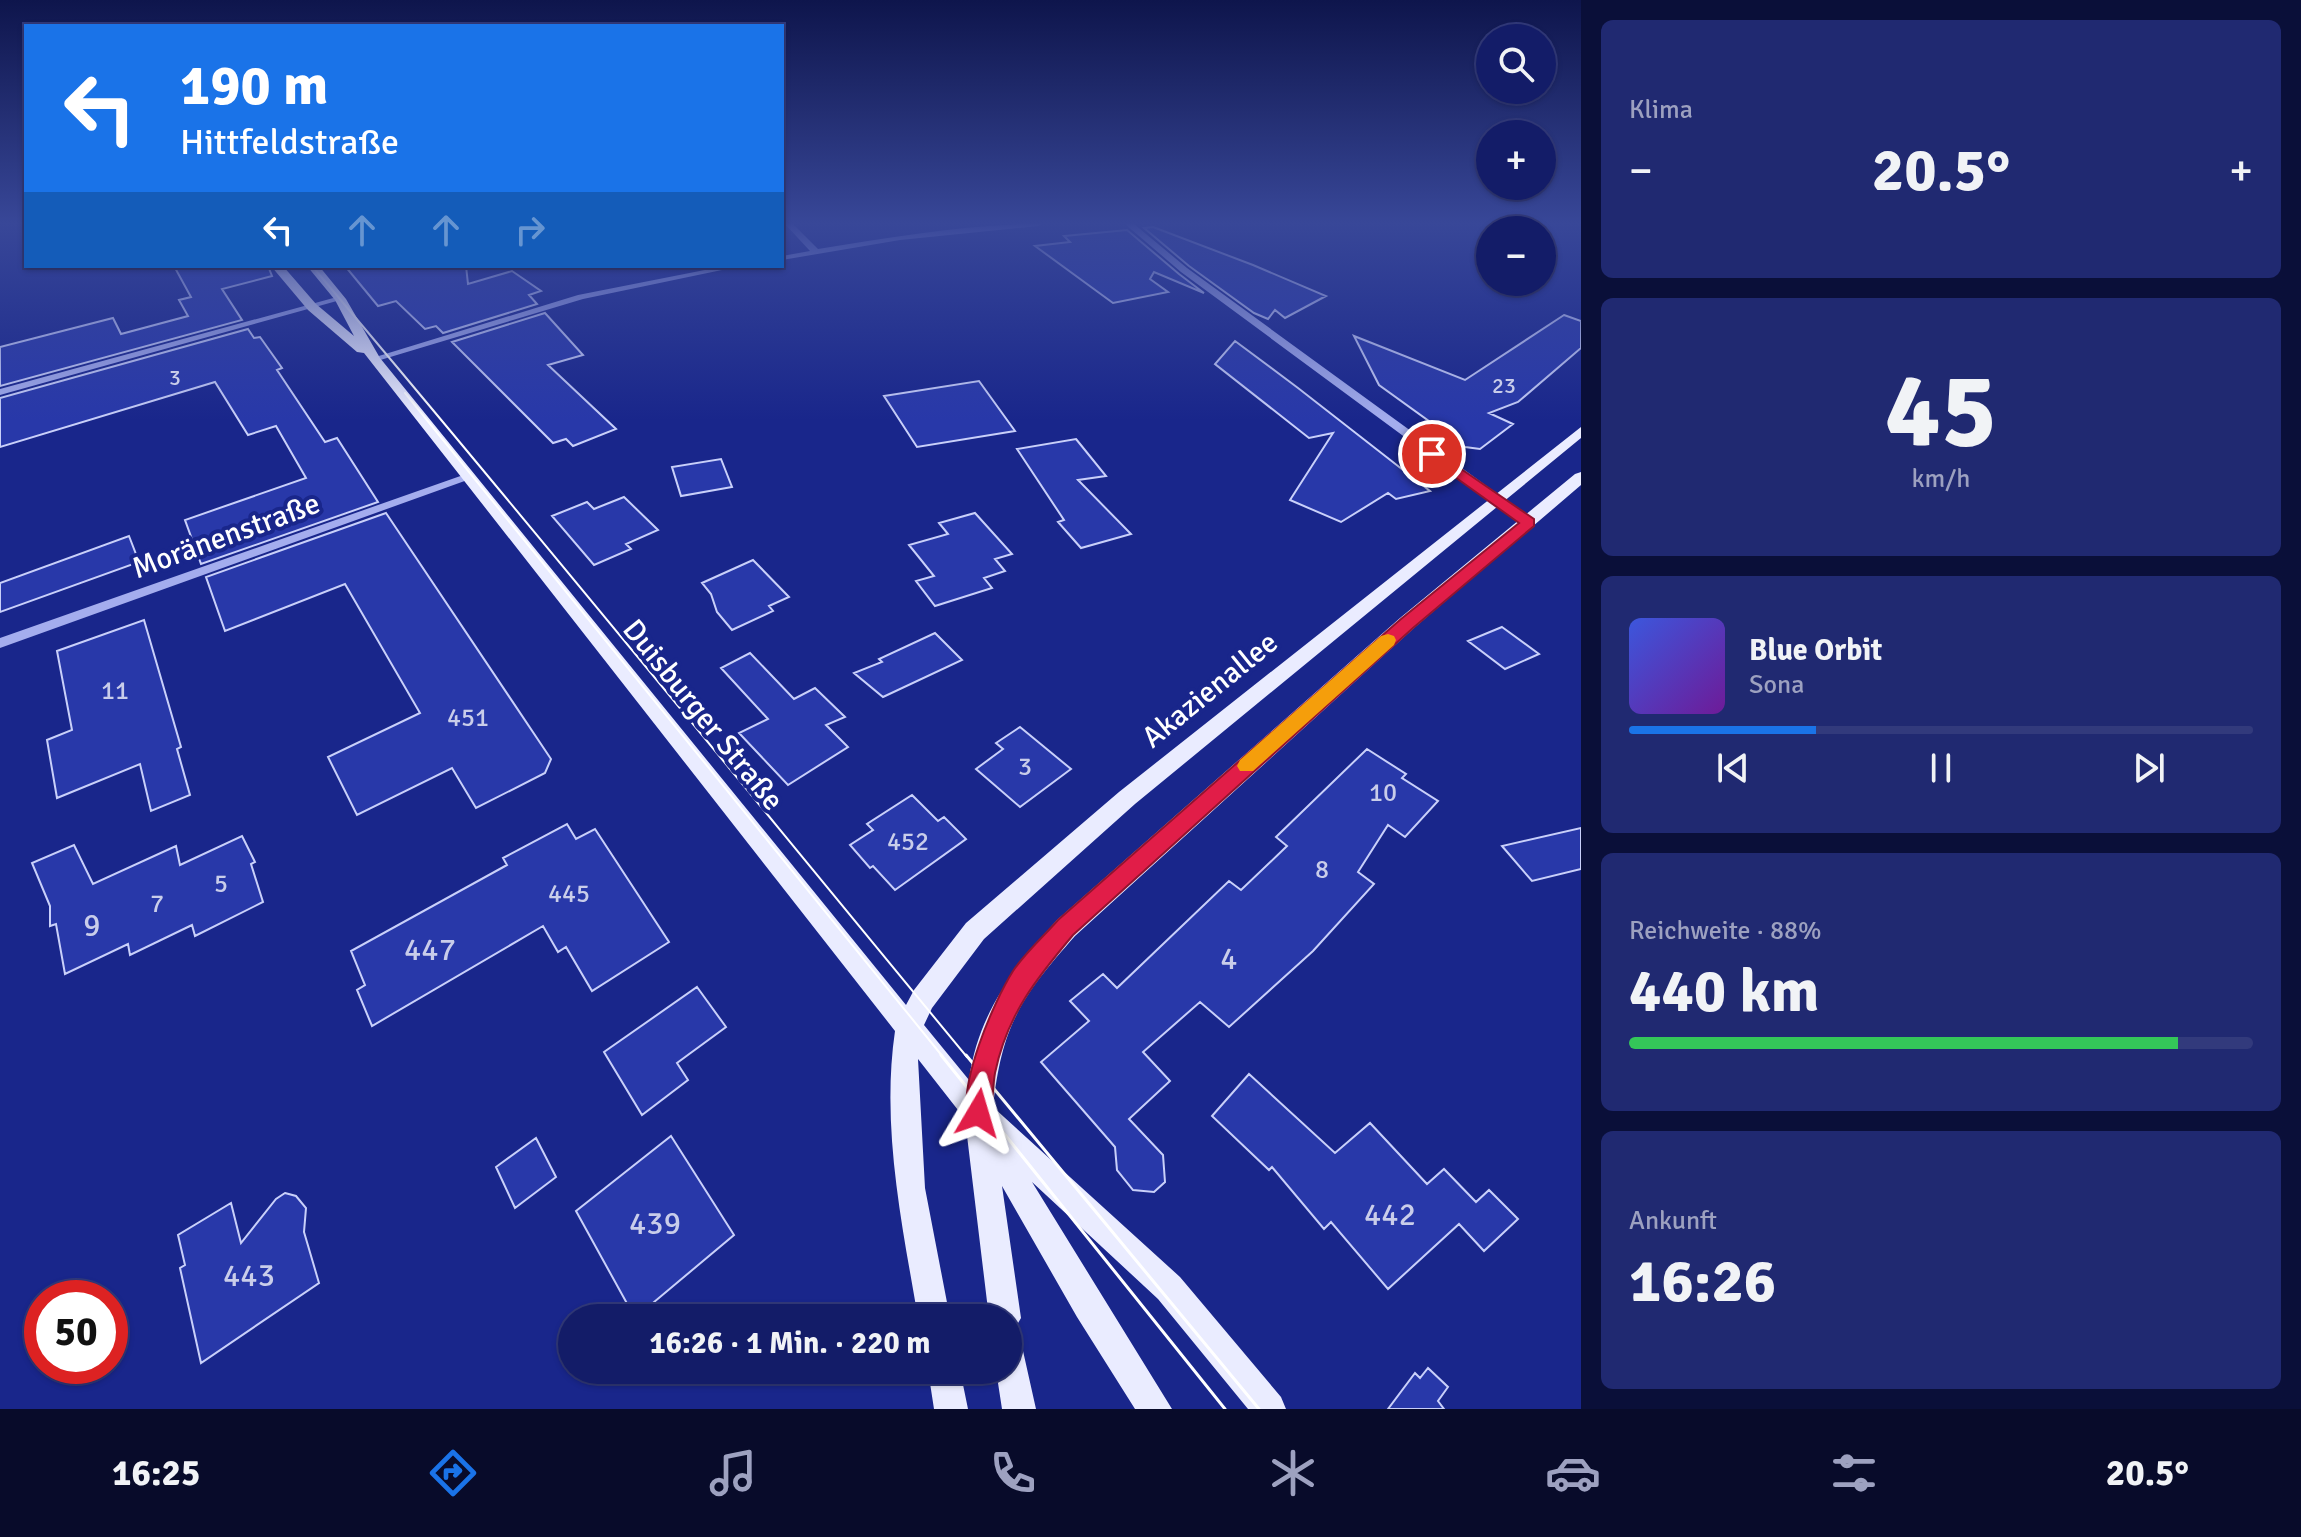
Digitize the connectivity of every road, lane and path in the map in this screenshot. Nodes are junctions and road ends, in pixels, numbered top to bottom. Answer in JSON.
{"nodes":[{"id":1,"x":297,"y":290,"type":"edge"},
{"id":2,"x":332,"y":290,"type":"edge"},
{"id":3,"x":617,"y":290,"type":"edge"},
{"id":4,"x":1211,"y":290,"type":"edge"},
{"id":5,"x":340,"y":299,"type":"junction"},
{"id":6,"x":312,"y":307,"type":"junction"},
{"id":7,"x":374,"y":359,"type":"junction"},
{"id":8,"x":0,"y":392,"type":"edge"},
{"id":9,"x":1581,"y":431,"type":"edge"},
{"id":10,"x":469,"y":476,"type":"junction"},
{"id":11,"x":1581,"y":477,"type":"edge"},
{"id":12,"x":1495,"y":498,"type":"junction"},
{"id":13,"x":1528,"y":522,"type":"junction"},
{"id":14,"x":0,"y":643,"type":"edge"},
{"id":15,"x":909,"y":1027,"type":"junction"},
{"id":16,"x":978,"y":1113,"type":"junction"},
{"id":17,"x":931,"y":1304,"type":"edge"},
{"id":18,"x":1003,"y":1304,"type":"edge"},
{"id":19,"x":947,"y":1384,"type":"edge"},
{"id":20,"x":1015,"y":1384,"type":"edge"},
{"id":21,"x":951,"y":1409,"type":"edge"},
{"id":22,"x":1019,"y":1409,"type":"edge"},
{"id":23,"x":1155,"y":1409,"type":"edge"},
{"id":24,"x":1269,"y":1409,"type":"edge"}],
"edges":[{"from":1,"to":6,"type":"main road","name":"Duisburger Straße"},
{"from":2,"to":5,"type":"main road","name":"Duisburger Straße"},
{"from":3,"to":7,"type":"street"},
{"from":4,"to":12,"type":"street"},
{"from":5,"to":6,"type":"street"},
{"from":5,"to":7,"type":"main road","name":"Duisburger Straße"},
{"from":6,"to":7,"type":"main road","name":"Duisburger Straße"},
{"from":6,"to":8,"type":"street"},
{"from":7,"to":10,"type":"main road","name":"Duisburger Straße"},
{"from":9,"to":12,"type":"main road","name":"Akazienallee"},
{"from":10,"to":14,"type":"street","name":"Moränenstraße"},
{"from":10,"to":15,"type":"main road","name":"Duisburger Straße"},
{"from":11,"to":13,"type":"main road"},
{"from":12,"to":13,"type":"street"},
{"from":12,"to":15,"type":"main road","name":"Akazienallee"},
{"from":13,"to":16,"type":"main road"},
{"from":15,"to":16,"type":"main road","name":"Duisburger Straße"},
{"from":15,"to":17,"type":"main road"},
{"from":16,"to":18,"type":"main road"},
{"from":16,"to":23,"type":"main road","name":"Duisburger Straße"},
{"from":16,"to":24,"type":"main road","name":"Duisburger Straße"},
{"from":19,"to":21,"type":"main road"},
{"from":20,"to":22,"type":"main road"}]}
